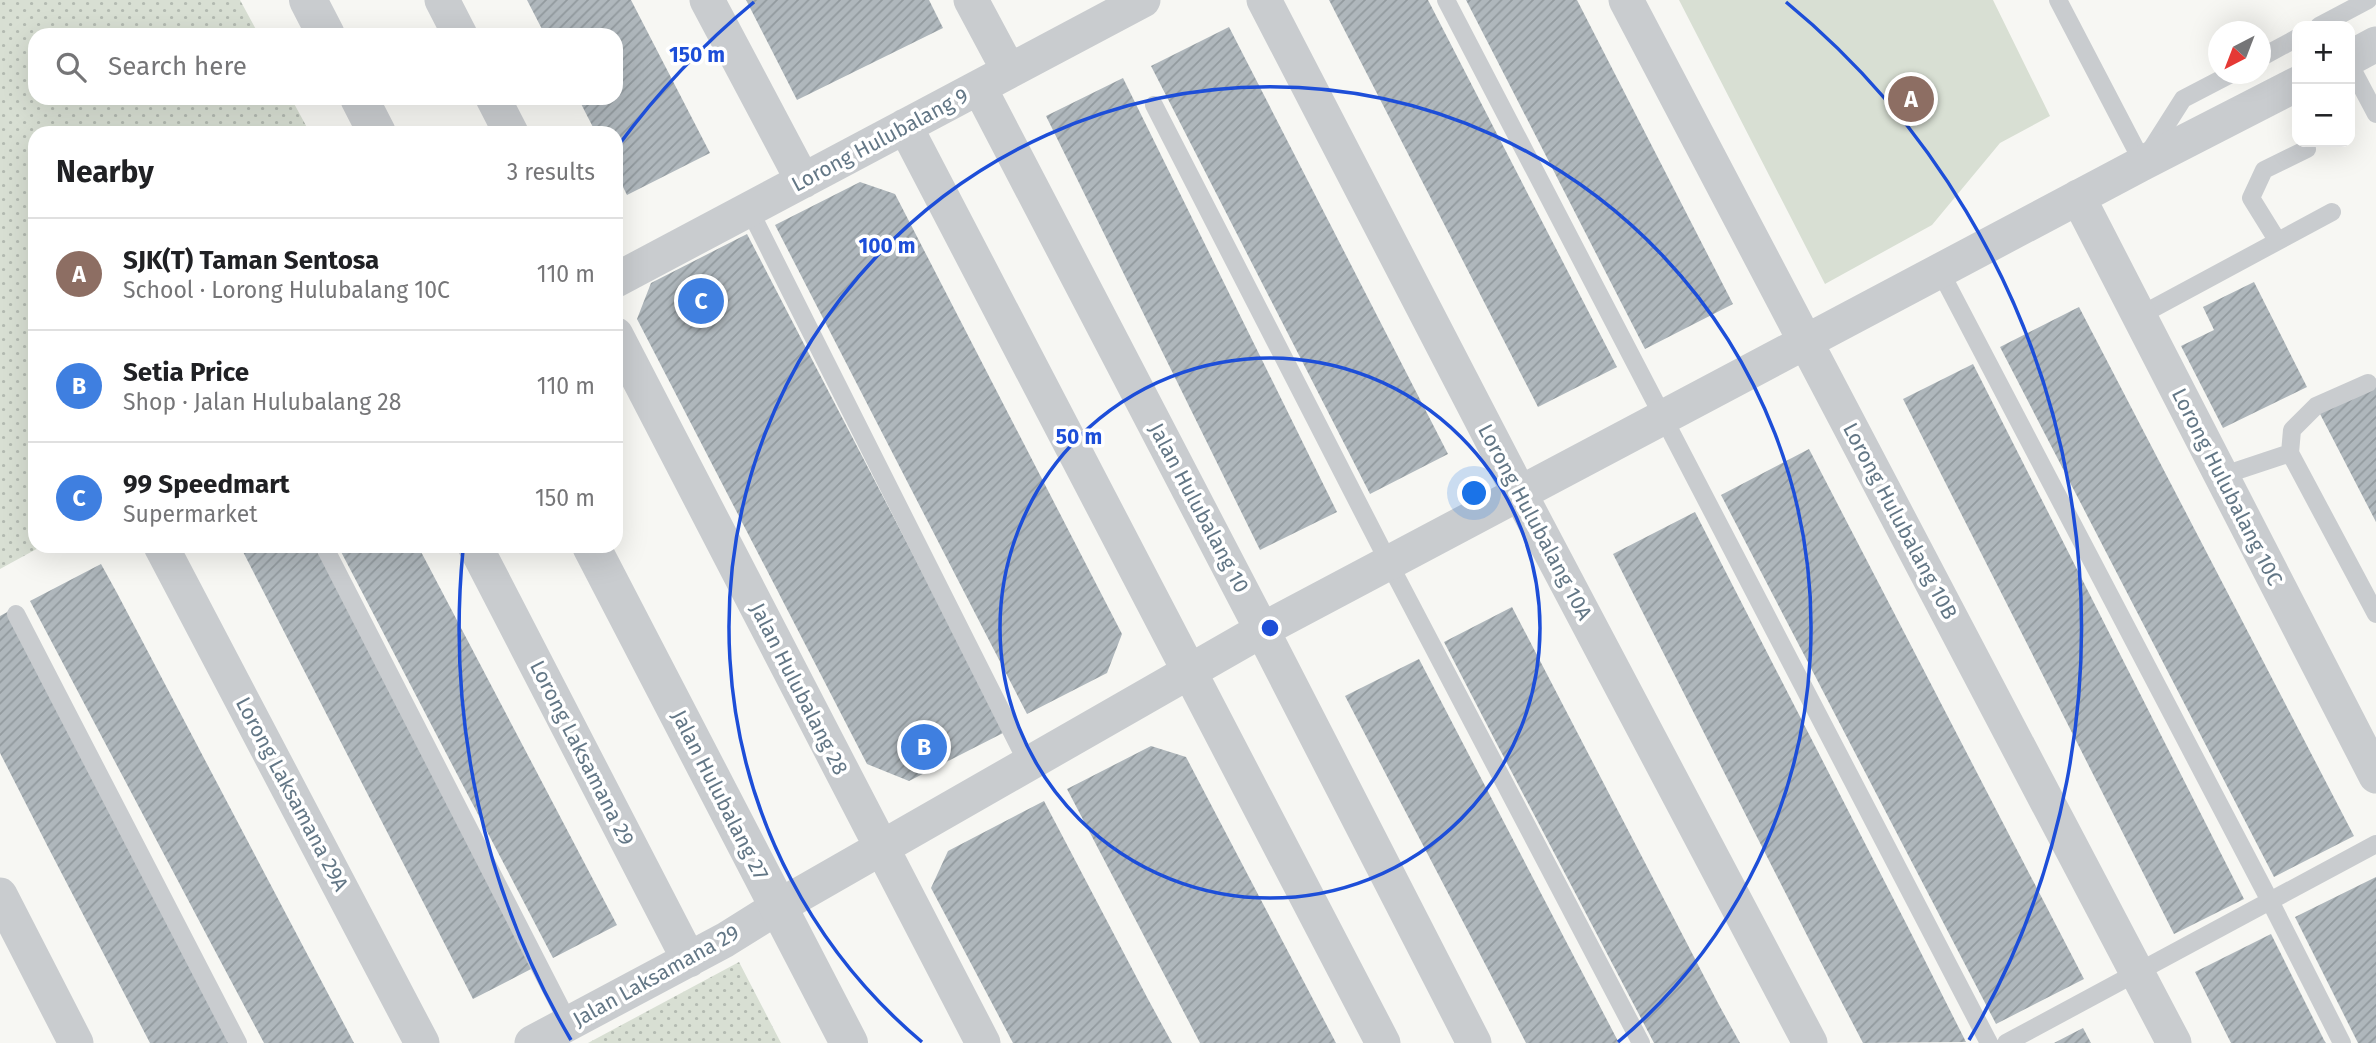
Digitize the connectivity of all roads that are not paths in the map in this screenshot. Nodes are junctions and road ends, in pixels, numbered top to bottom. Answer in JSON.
{"nodes":[{"id":1,"x":308,"y":0,"type":"edge"},
{"id":2,"x":442,"y":0,"type":"edge"},
{"id":3,"x":707,"y":0,"type":"edge"},
{"id":4,"x":971,"y":0,"type":"edge"},
{"id":5,"x":1264,"y":0,"type":"edge"},
{"id":6,"x":1446,"y":0,"type":"edge"},
{"id":7,"x":1626,"y":0,"type":"edge"},
{"id":8,"x":2057,"y":0,"type":"edge"},
{"id":9,"x":2368,"y":0,"type":"edge"},
{"id":10,"x":1130,"y":3,"type":"edge"},
{"id":11,"x":2328,"y":21,"type":"edge"},
{"id":12,"x":322,"y":28,"type":"edge"},
{"id":13,"x":456,"y":28,"type":"edge"},
{"id":14,"x":2292,"y":41,"type":"edge"},
{"id":15,"x":2376,"y":44,"type":"edge"},
{"id":16,"x":2271,"y":52,"type":"edge"},
{"id":17,"x":2355,"y":55,"type":"edge"},
{"id":18,"x":2355,"y":74,"type":"edge"},
{"id":19,"x":994,"y":79,"type":"junction"},
{"id":20,"x":2212,"y":84,"type":"edge"},
{"id":21,"x":2292,"y":87,"type":"edge"},
{"id":22,"x":363,"y":105,"type":"edge"},
{"id":23,"x":497,"y":105,"type":"edge"},
{"id":24,"x":1154,"y":105,"type":"dead end"},
{"id":25,"x":2376,"y":114,"type":"edge"},
{"id":26,"x":373,"y":126,"type":"edge"},
{"id":27,"x":507,"y":126,"type":"edge"},
{"id":28,"x":905,"y":126,"type":"junction"},
{"id":29,"x":2307,"y":149,"type":"dead end"},
{"id":30,"x":2143,"y":163,"type":"junction"},
{"id":31,"x":803,"y":181,"type":"junction"},
{"id":32,"x":2078,"y":197,"type":"junction"},
{"id":33,"x":749,"y":209,"type":"junction"},
{"id":34,"x":2332,"y":212,"type":"dead end"},
{"id":35,"x":2277,"y":240,"type":"junction"},
{"id":36,"x":1940,"y":271,"type":"junction"},
{"id":37,"x":623,"y":276,"type":"edge"},
{"id":38,"x":2139,"y":316,"type":"junction"},
{"id":39,"x":1806,"y":342,"type":"junction"},
{"id":40,"x":623,"y":349,"type":"edge"},
{"id":41,"x":2368,"y":383,"type":"dead end"},
{"id":42,"x":1664,"y":417,"type":"junction"},
{"id":43,"x":2290,"y":453,"type":"junction"},
{"id":44,"x":2221,"y":476,"type":"junction"},
{"id":45,"x":1520,"y":494,"type":"junction"},
{"id":46,"x":165,"y":553,"type":"edge"},
{"id":47,"x":328,"y":553,"type":"edge"},
{"id":48,"x":479,"y":553,"type":"edge"},
{"id":49,"x":595,"y":553,"type":"edge"},
{"id":50,"x":1390,"y":563,"type":"junction"},
{"id":51,"x":16,"y":614,"type":"dead end"},
{"id":52,"x":2376,"y":614,"type":"edge"},
{"id":53,"x":1262,"y":630,"type":"junction"},
{"id":54,"x":1189,"y":673,"type":"junction"},
{"id":55,"x":1028,"y":764,"type":"junction"},
{"id":56,"x":2376,"y":776,"type":"edge"},
{"id":57,"x":2376,"y":844,"type":"edge"},
{"id":58,"x":881,"y":848,"type":"junction"},
{"id":59,"x":0,"y":894,"type":"edge"},
{"id":60,"x":2270,"y":901,"type":"junction"},
{"id":61,"x":778,"y":907,"type":"junction"},
{"id":62,"x":689,"y":960,"type":"junction"},
{"id":63,"x":2137,"y":973,"type":"junction"},
{"id":64,"x":569,"y":1024,"type":"junction"},
{"id":65,"x":76,"y":1043,"type":"edge"},
{"id":66,"x":238,"y":1043,"type":"edge"},
{"id":67,"x":422,"y":1043,"type":"edge"},
{"id":68,"x":532,"y":1043,"type":"edge"},
{"id":69,"x":849,"y":1043,"type":"edge"},
{"id":70,"x":983,"y":1043,"type":"edge"},
{"id":71,"x":1383,"y":1043,"type":"edge"},
{"id":72,"x":1474,"y":1043,"type":"edge"},
{"id":73,"x":1641,"y":1043,"type":"edge"},
{"id":74,"x":1810,"y":1043,"type":"edge"},
{"id":75,"x":1989,"y":1043,"type":"edge"},
{"id":76,"x":2006,"y":1043,"type":"edge"},
{"id":77,"x":2174,"y":1043,"type":"edge"},
{"id":78,"x":2342,"y":1043,"type":"edge"}],
"edges":[{"from":1,"to":12,"type":"street"},
{"from":2,"to":13,"type":"street"},
{"from":3,"to":31,"type":"street"},
{"from":4,"to":19,"type":"street","name":"Jalan Hulubalang 10"},
{"from":5,"to":45,"type":"street","name":"Lorong Hulubalang 10A"},
{"from":6,"to":42,"type":"lane"},
{"from":7,"to":39,"type":"street","name":"Lorong Hulubalang 10B"},
{"from":8,"to":30,"type":"lane"},
{"from":9,"to":11,"type":"lane"},
{"from":10,"to":19,"type":"street","name":"Lorong Hulubalang 9"},
{"from":14,"to":16,"type":"lane"},
{"from":15,"to":17,"type":"street"},
{"from":18,"to":25,"type":"lane"},
{"from":19,"to":28,"type":"street","name":"Lorong Hulubalang 9"},
{"from":19,"to":53,"type":"street","name":"Jalan Hulubalang 10"},
{"from":20,"to":30,"type":"lane"},
{"from":21,"to":30,"type":"street","name":"Jalan Laksamana 29"},
{"from":22,"to":26,"type":"street"},
{"from":23,"to":27,"type":"street"},
{"from":24,"to":50,"type":"lane"},
{"from":28,"to":31,"type":"street","name":"Lorong Hulubalang 9"},
{"from":28,"to":54,"type":"street"},
{"from":29,"to":35,"type":"lane"},
{"from":30,"to":32,"type":"street","name":"Jalan Laksamana 29"},
{"from":31,"to":33,"type":"street","name":"Lorong Hulubalang 9"},
{"from":32,"to":36,"type":"street","name":"Jalan Laksamana 29"},
{"from":32,"to":38,"type":"street","name":"Lorong Hulubalang 10C"},
{"from":33,"to":37,"type":"street","name":"Lorong Hulubalang 9"},
{"from":33,"to":55,"type":"lane"},
{"from":34,"to":35,"type":"lane"},
{"from":35,"to":38,"type":"lane"},
{"from":36,"to":39,"type":"street","name":"Jalan Laksamana 29"},
{"from":36,"to":60,"type":"lane"},
{"from":38,"to":44,"type":"street","name":"Lorong Hulubalang 10C"},
{"from":39,"to":42,"type":"street","name":"Jalan Laksamana 29"},
{"from":39,"to":63,"type":"street","name":"Lorong Hulubalang 10B"},
{"from":40,"to":58,"type":"street","name":"Jalan Hulubalang 28"},
{"from":41,"to":43,"type":"lane"},
{"from":42,"to":45,"type":"street","name":"Jalan Laksamana 29"},
{"from":42,"to":75,"type":"lane"},
{"from":43,"to":44,"type":"lane"},
{"from":43,"to":52,"type":"lane"},
{"from":44,"to":56,"type":"street","name":"Lorong Hulubalang 10C"},
{"from":45,"to":50,"type":"street","name":"Jalan Laksamana 29"},
{"from":45,"to":74,"type":"street","name":"Lorong Hulubalang 10A"},
{"from":46,"to":67,"type":"street","name":"Lorong Laksamana 29A"},
{"from":47,"to":64,"type":"lane"},
{"from":48,"to":62,"type":"street","name":"Lorong Laksamana 29"},
{"from":49,"to":61,"type":"street","name":"Jalan Hulubalang 27"},
{"from":50,"to":53,"type":"street","name":"Jalan Laksamana 29"},
{"from":50,"to":73,"type":"lane"},
{"from":51,"to":66,"type":"lane"},
{"from":53,"to":54,"type":"street","name":"Jalan Laksamana 29"},
{"from":53,"to":72,"type":"street","name":"Jalan Hulubalang 10"},
{"from":54,"to":55,"type":"street","name":"Jalan Laksamana 29"},
{"from":54,"to":71,"type":"street"},
{"from":55,"to":58,"type":"street","name":"Jalan Laksamana 29"},
{"from":57,"to":60,"type":"lane"},
{"from":58,"to":61,"type":"street","name":"Jalan Laksamana 29"},
{"from":58,"to":70,"type":"street","name":"Jalan Hulubalang 28"},
{"from":59,"to":65,"type":"street"},
{"from":60,"to":63,"type":"lane"},
{"from":60,"to":78,"type":"lane"},
{"from":61,"to":62,"type":"street","name":"Jalan Laksamana 29"},
{"from":61,"to":69,"type":"street","name":"Jalan Hulubalang 27"},
{"from":62,"to":64,"type":"street","name":"Jalan Laksamana 29"},
{"from":63,"to":76,"type":"lane"},
{"from":63,"to":77,"type":"street","name":"Lorong Hulubalang 10B"},
{"from":64,"to":68,"type":"street","name":"Jalan Laksamana 29"}]}
